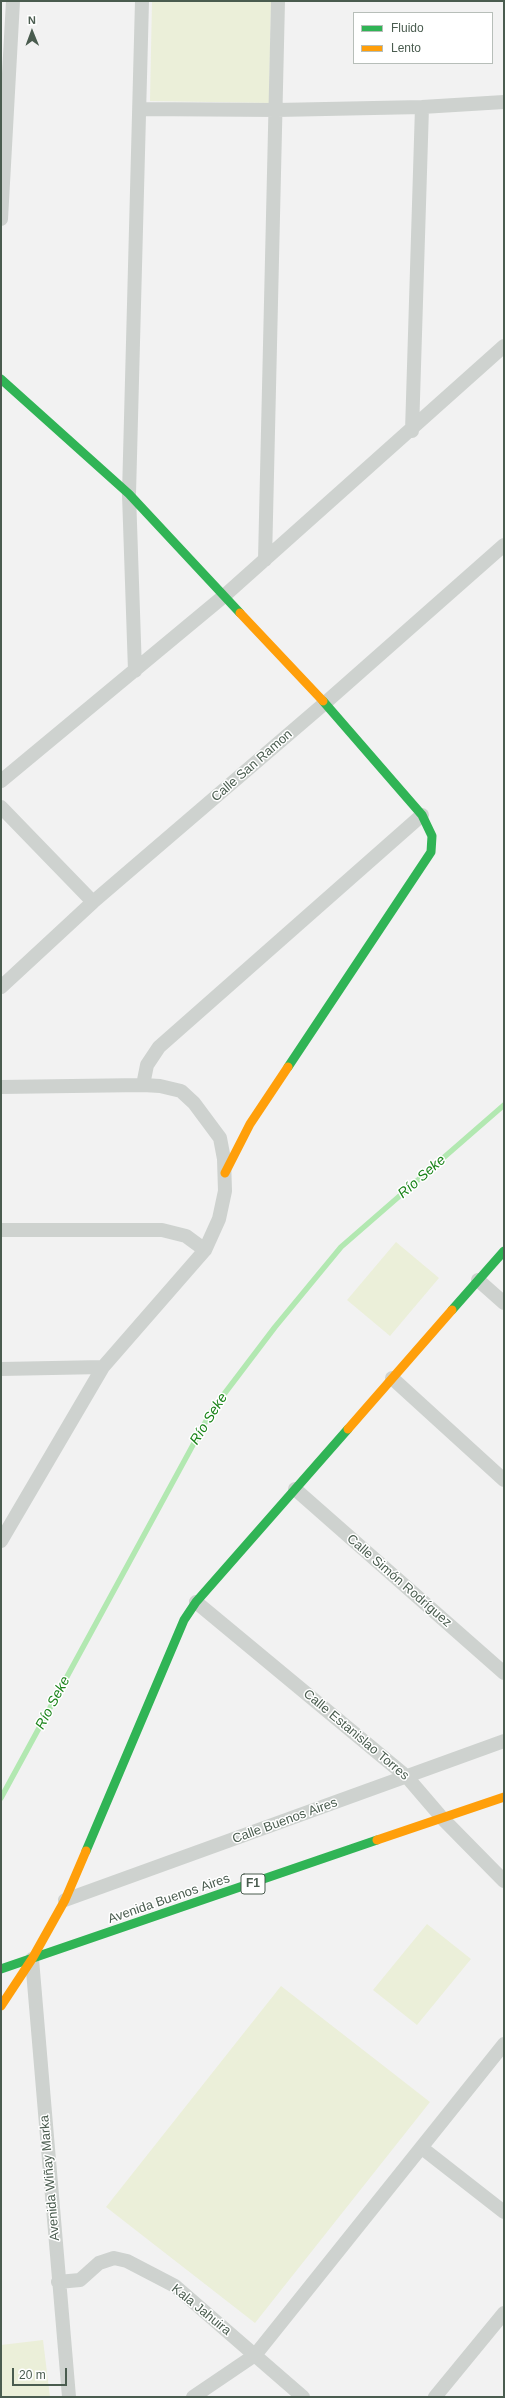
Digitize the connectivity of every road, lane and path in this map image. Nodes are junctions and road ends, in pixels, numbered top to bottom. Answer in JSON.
{"nodes":[{"id":1,"x":13,"y":1,"type":"edge"},
{"id":2,"x":142,"y":1,"type":"edge"},
{"id":3,"x":278,"y":1,"type":"edge"},
{"id":4,"x":504,"y":102,"type":"edge"},
{"id":5,"x":422,"y":107,"type":"junction"},
{"id":6,"x":140,"y":109,"type":"junction"},
{"id":7,"x":277,"y":110,"type":"junction"},
{"id":8,"x":1,"y":219,"type":"edge"},
{"id":9,"x":504,"y":346,"type":"edge"},
{"id":10,"x":1,"y":379,"type":"edge"},
{"id":11,"x":412,"y":431,"type":"junction"},
{"id":12,"x":129,"y":494,"type":"junction"},
{"id":13,"x":504,"y":545,"type":"edge"},
{"id":14,"x":265,"y":560,"type":"junction"},
{"id":15,"x":224,"y":596,"type":"junction"},
{"id":16,"x":135,"y":671,"type":"junction"},
{"id":17,"x":325,"y":703,"type":"junction"},
{"id":18,"x":1,"y":782,"type":"edge"},
{"id":19,"x":1,"y":807,"type":"edge"},
{"id":20,"x":422,"y":815,"type":"junction"},
{"id":21,"x":93,"y":902,"type":"junction"},
{"id":22,"x":1,"y":987,"type":"edge"},
{"id":23,"x":143,"y":1085,"type":"junction"},
{"id":24,"x":1,"y":1087,"type":"edge"},
{"id":25,"x":225,"y":1173,"type":"junction"},
{"id":26,"x":1,"y":1230,"type":"edge"},
{"id":27,"x":205,"y":1250,"type":"junction"},
{"id":28,"x":504,"y":1251,"type":"edge"},
{"id":29,"x":478,"y":1280,"type":"junction"},
{"id":30,"x":504,"y":1303,"type":"edge"},
{"id":31,"x":103,"y":1366,"type":"junction"},
{"id":32,"x":1,"y":1369,"type":"edge"},
{"id":33,"x":392,"y":1378,"type":"junction"},
{"id":34,"x":504,"y":1480,"type":"edge"},
{"id":35,"x":295,"y":1489,"type":"junction"},
{"id":36,"x":1,"y":1541,"type":"edge"},
{"id":37,"x":196,"y":1602,"type":"junction"},
{"id":38,"x":504,"y":1673,"type":"edge"},
{"id":39,"x":504,"y":1741,"type":"edge"},
{"id":40,"x":407,"y":1776,"type":"junction"},
{"id":41,"x":504,"y":1797,"type":"edge"},
{"id":42,"x":443,"y":1819,"type":"junction"},
{"id":43,"x":504,"y":1881,"type":"edge"},
{"id":44,"x":65,"y":1900,"type":"junction"},
{"id":45,"x":32,"y":1959,"type":"junction"},
{"id":46,"x":1,"y":1969,"type":"edge"},
{"id":47,"x":1,"y":2006,"type":"edge"},
{"id":48,"x":504,"y":2044,"type":"edge"},
{"id":49,"x":422,"y":2148,"type":"junction"},
{"id":50,"x":504,"y":2212,"type":"edge"},
{"id":51,"x":58,"y":2282,"type":"junction"},
{"id":52,"x":504,"y":2313,"type":"edge"},
{"id":53,"x":255,"y":2354,"type":"junction"},
{"id":54,"x":69,"y":2397,"type":"edge"},
{"id":55,"x":193,"y":2397,"type":"edge"},
{"id":56,"x":303,"y":2397,"type":"edge"},
{"id":57,"x":435,"y":2397,"type":"edge"}],
"edges":[{"from":1,"to":8,"type":"street"},
{"from":2,"to":6,"type":"street"},
{"from":3,"to":7,"type":"street"},
{"from":4,"to":5,"type":"street"},
{"from":5,"to":7,"type":"street"},
{"from":5,"to":11,"type":"street"},
{"from":6,"to":7,"type":"street"},
{"from":6,"to":12,"type":"street"},
{"from":7,"to":14,"type":"street"},
{"from":9,"to":11,"type":"street"},
{"from":10,"to":12,"type":"main road"},
{"from":11,"to":14,"type":"street"},
{"from":12,"to":15,"type":"main road"},
{"from":12,"to":16,"type":"street"},
{"from":13,"to":17,"type":"street","name":"Calle San Ramon"},
{"from":14,"to":15,"type":"street"},
{"from":15,"to":16,"type":"street"},
{"from":15,"to":17,"type":"main road"},
{"from":16,"to":18,"type":"street"},
{"from":17,"to":20,"type":"main road"},
{"from":17,"to":21,"type":"street","name":"Calle San Ramon"},
{"from":19,"to":21,"type":"street"},
{"from":20,"to":23,"type":"street"},
{"from":20,"to":25,"type":"main road"},
{"from":21,"to":22,"type":"street","name":"Calle San Ramon"},
{"from":23,"to":24,"type":"street"},
{"from":23,"to":25,"type":"street"},
{"from":25,"to":27,"type":"street"},
{"from":26,"to":27,"type":"street"},
{"from":27,"to":31,"type":"street"},
{"from":28,"to":29,"type":"main road"},
{"from":29,"to":30,"type":"street"},
{"from":29,"to":33,"type":"main road"},
{"from":31,"to":32,"type":"street"},
{"from":31,"to":36,"type":"street"},
{"from":33,"to":34,"type":"street"},
{"from":33,"to":35,"type":"main road"},
{"from":35,"to":37,"type":"main road"},
{"from":35,"to":38,"type":"street","name":"Calle Simón Rodríguez"},
{"from":37,"to":40,"type":"street","name":"Calle Estanislao Torres"},
{"from":37,"to":44,"type":"main road"},
{"from":39,"to":40,"type":"street","name":"Calle Buenos Aires"},
{"from":40,"to":42,"type":"street","name":"Calle Estanislao Torres"},
{"from":40,"to":44,"type":"street","name":"Calle Buenos Aires"},
{"from":41,"to":42,"type":"main road","name":"Avenida Buenos Aires","number":"F1"},
{"from":42,"to":43,"type":"street","name":"Calle Estanislao Torres"},
{"from":42,"to":45,"type":"main road","name":"Avenida Buenos Aires","number":"F1"},
{"from":44,"to":45,"type":"main road"},
{"from":45,"to":46,"type":"main road","name":"Avenida Buenos Aires","number":"F1"},
{"from":45,"to":47,"type":"main road"},
{"from":45,"to":51,"type":"street","name":"Avenida Wiñay Marka"},
{"from":48,"to":49,"type":"street"},
{"from":49,"to":50,"type":"street"},
{"from":49,"to":53,"type":"street"},
{"from":51,"to":53,"type":"street","name":"Kala Jahuira"},
{"from":51,"to":54,"type":"street","name":"Avenida Wiñay Marka"},
{"from":52,"to":57,"type":"street"},
{"from":53,"to":55,"type":"street"},
{"from":53,"to":56,"type":"street","name":"Kala Jahuira"}]}
